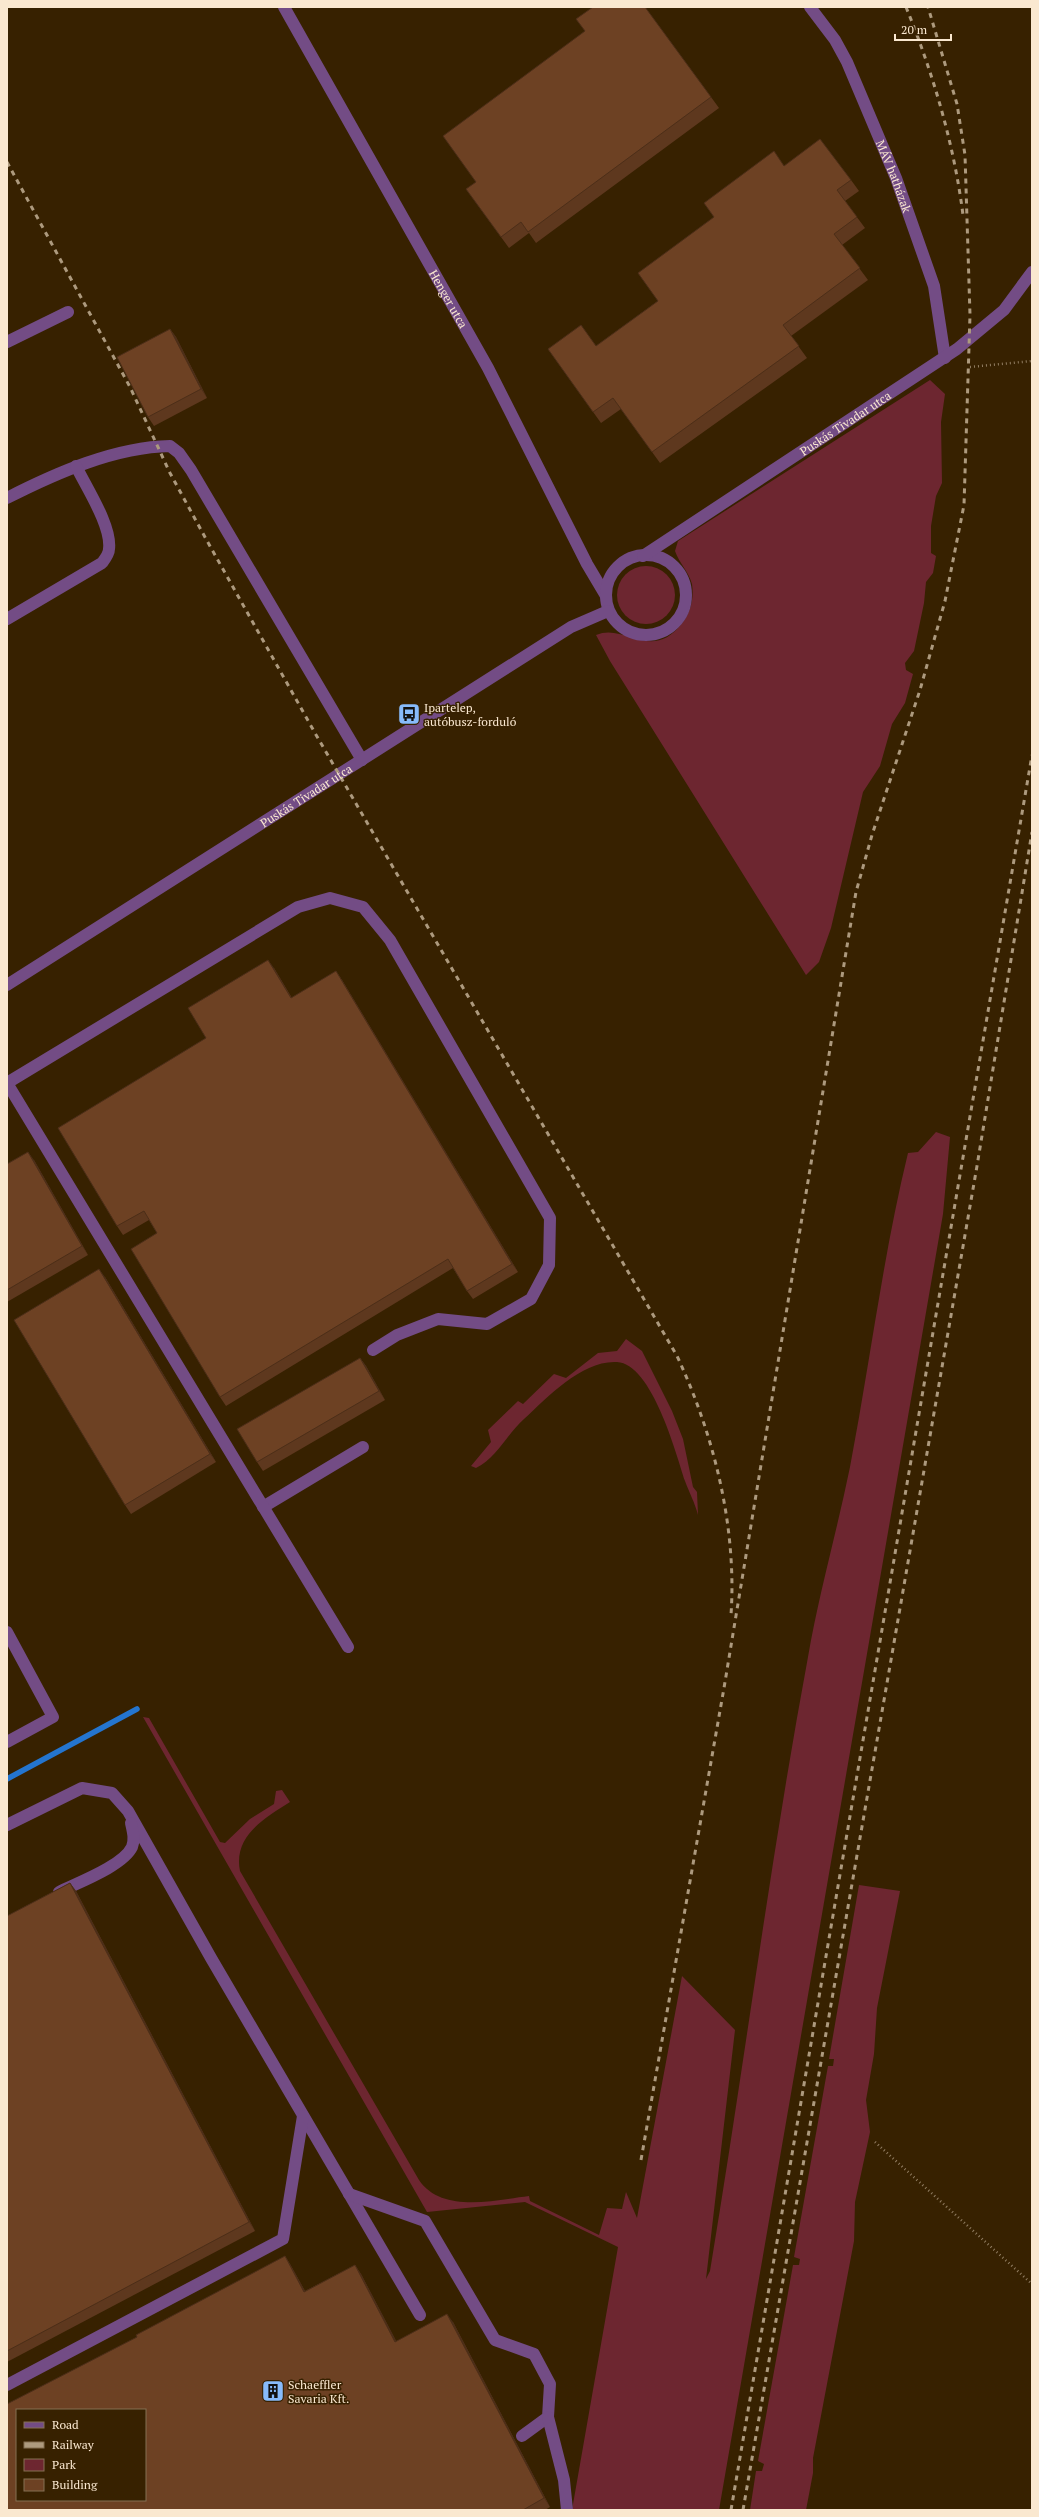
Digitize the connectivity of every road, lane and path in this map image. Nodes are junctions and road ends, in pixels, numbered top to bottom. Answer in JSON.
{"nodes":[{"id":1,"x":284,"y":7,"type":"edge"},
{"id":2,"x":810,"y":7,"type":"edge"},
{"id":3,"x":1032,"y":272,"type":"edge"},
{"id":4,"x":68,"y":312,"type":"dead end"},
{"id":5,"x":7,"y":342,"type":"edge"},
{"id":6,"x":945,"y":358,"type":"junction"},
{"id":7,"x":1032,"y":361,"type":"edge"},
{"id":8,"x":970,"y":367,"type":"dead end"},
{"id":9,"x":76,"y":466,"type":"junction"},
{"id":10,"x":7,"y":498,"type":"edge"},
{"id":11,"x":643,"y":556,"type":"junction"},
{"id":12,"x":606,"y":596,"type":"junction"},
{"id":13,"x":608,"y":612,"type":"junction"},
{"id":14,"x":7,"y":619,"type":"edge"},
{"id":15,"x":362,"y":760,"type":"junction"},
{"id":16,"x":7,"y":985,"type":"edge"},
{"id":17,"x":373,"y":1350,"type":"dead end"},
{"id":18,"x":362,"y":1447,"type":"dead end"},
{"id":19,"x":263,"y":1506,"type":"junction"},
{"id":20,"x":7,"y":1632,"type":"edge"},
{"id":21,"x":348,"y":1647,"type":"dead end"},
{"id":22,"x":7,"y":1742,"type":"edge"},
{"id":23,"x":128,"y":1811,"type":"junction"},
{"id":24,"x":7,"y":1825,"type":"edge"},
{"id":25,"x":48,"y":1898,"type":"edge"},
{"id":26,"x":303,"y":2116,"type":"junction"},
{"id":27,"x":875,"y":2142,"type":"dead end"},
{"id":28,"x":349,"y":2194,"type":"junction"},
{"id":29,"x":1032,"y":2284,"type":"edge"},
{"id":30,"x":420,"y":2315,"type":"dead end"},
{"id":31,"x":7,"y":2385,"type":"edge"},
{"id":32,"x":548,"y":2417,"type":"junction"},
{"id":33,"x":522,"y":2436,"type":"dead end"},
{"id":34,"x":567,"y":2510,"type":"edge"}],
"edges":[{"from":1,"to":12,"type":"street","name":"Henger utca"},
{"from":2,"to":6,"type":"street","name":"MÁV hatházak"},
{"from":3,"to":6,"type":"street","name":"Puskás Tivadar utca"},
{"from":4,"to":5,"type":"street"},
{"from":6,"to":11,"type":"street","name":"Puskás Tivadar utca"},
{"from":7,"to":8,"type":"path"},
{"from":9,"to":10,"type":"street"},
{"from":9,"to":14,"type":"street"},
{"from":9,"to":15,"type":"street"},
{"from":11,"to":12,"type":"street","name":"Puskás Tivadar utca"},
{"from":11,"to":13,"type":"street"},
{"from":12,"to":13,"type":"street","name":"Puskás Tivadar utca"},
{"from":13,"to":15,"type":"street","name":"Puskás Tivadar utca"},
{"from":15,"to":16,"type":"street","name":"Puskás Tivadar utca"},
{"from":17,"to":19,"type":"street"},
{"from":18,"to":19,"type":"street"},
{"from":19,"to":21,"type":"street"},
{"from":20,"to":22,"type":"street"},
{"from":23,"to":24,"type":"street"},
{"from":23,"to":25,"type":"street"},
{"from":23,"to":26,"type":"street"},
{"from":26,"to":28,"type":"street"},
{"from":26,"to":31,"type":"street"},
{"from":27,"to":29,"type":"path"},
{"from":28,"to":30,"type":"street"},
{"from":28,"to":32,"type":"street"},
{"from":32,"to":33,"type":"street"},
{"from":32,"to":34,"type":"street"}]}
